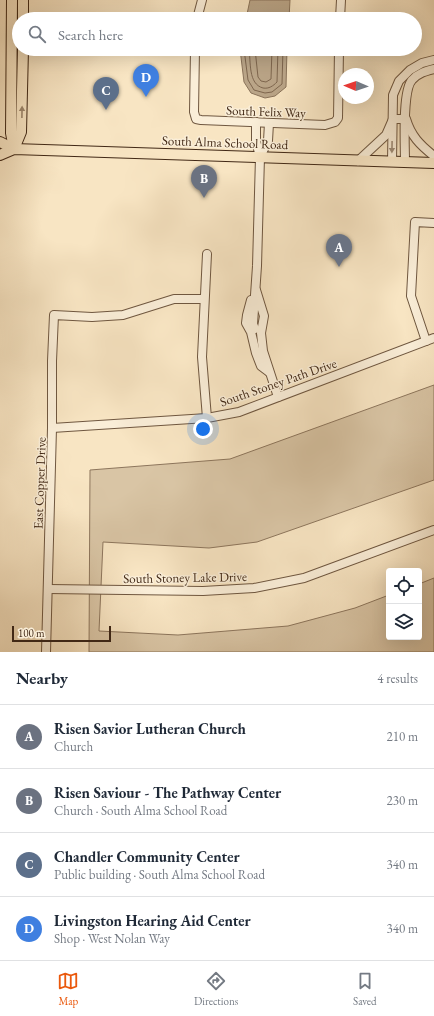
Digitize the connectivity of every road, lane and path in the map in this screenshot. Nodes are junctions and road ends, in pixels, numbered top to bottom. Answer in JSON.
{"nodes":[{"id":1,"x":12,"y":0,"type":"edge"},
{"id":2,"x":24,"y":0,"type":"edge"},
{"id":3,"x":202,"y":0,"type":"edge"},
{"id":4,"x":341,"y":0,"type":"edge"},
{"id":5,"x":23,"y":12,"type":"edge"},
{"id":6,"x":199,"y":12,"type":"edge"},
{"id":7,"x":340,"y":12,"type":"edge"},
{"id":8,"x":23,"y":56,"type":"edge"},
{"id":9,"x":195,"y":56,"type":"edge"},
{"id":10,"x":340,"y":56,"type":"edge"},
{"id":11,"x":434,"y":60,"type":"edge"},
{"id":12,"x":434,"y":69,"type":"edge"},
{"id":13,"x":397,"y":86,"type":"junction"},
{"id":14,"x":408,"y":90,"type":"junction"},
{"id":15,"x":393,"y":119,"type":"junction"},
{"id":16,"x":406,"y":119,"type":"junction"},
{"id":17,"x":256,"y":122,"type":"junction"},
{"id":18,"x":269,"y":123,"type":"junction"},
{"id":19,"x":0,"y":142,"type":"edge"},
{"id":20,"x":14,"y":149,"type":"junction"},
{"id":21,"x":0,"y":155,"type":"edge"},
{"id":22,"x":434,"y":156,"type":"edge"},
{"id":23,"x":260,"y":157,"type":"junction"},
{"id":24,"x":358,"y":161,"type":"junction"},
{"id":25,"x":392,"y":162,"type":"junction"},
{"id":26,"x":405,"y":162,"type":"junction"},
{"id":27,"x":434,"y":163,"type":"edge"},
{"id":28,"x":434,"y":223,"type":"edge"},
{"id":29,"x":208,"y":254,"type":"dead end"},
{"id":30,"x":204,"y":299,"type":"junction"},
{"id":31,"x":255,"y":333,"type":"junction"},
{"id":32,"x":434,"y":338,"type":"edge"},
{"id":33,"x":426,"y":341,"type":"junction"},
{"id":34,"x":268,"y":372,"type":"junction"},
{"id":35,"x":278,"y":397,"type":"junction"},
{"id":36,"x":207,"y":418,"type":"junction"},
{"id":37,"x":52,"y":428,"type":"junction"},
{"id":38,"x":434,"y":530,"type":"edge"},
{"id":39,"x":48,"y":589,"type":"junction"},
{"id":40,"x":46,"y":652,"type":"edge"}],
"edges":[{"from":1,"to":20,"type":"main road"},
{"from":2,"to":5,"type":"main road"},
{"from":3,"to":6,"type":"street"},
{"from":4,"to":7,"type":"street"},
{"from":20,"to":8,"type":"main road","one_way":true},
{"from":9,"to":17,"type":"street","name":"South Felix Way"},
{"from":10,"to":18,"type":"street","name":"South Felix Way"},
{"from":11,"to":13,"type":"street"},
{"from":12,"to":14,"type":"street"},
{"from":13,"to":14,"type":"street"},
{"from":13,"to":15,"type":"street"},
{"from":14,"to":16,"type":"street"},
{"from":15,"to":16,"type":"street"},
{"from":15,"to":24,"type":"street"},
{"from":15,"to":25,"type":"street","one_way":true},
{"from":16,"to":22,"type":"street"},
{"from":16,"to":26,"type":"street"},
{"from":17,"to":18,"type":"street","name":"South Felix Way"},
{"from":17,"to":23,"type":"street"},
{"from":18,"to":23,"type":"street"},
{"from":19,"to":20,"type":"main road","name":"South Alma School Road"},
{"from":20,"to":21,"type":"main road","name":"South Alma School Road"},
{"from":20,"to":23,"type":"main road","name":"South Alma School Road"},
{"from":23,"to":24,"type":"main road","name":"South Alma School Road"},
{"from":23,"to":31,"type":"street"},
{"from":24,"to":25,"type":"main road","name":"South Alma School Road"},
{"from":25,"to":26,"type":"main road","name":"South Alma School Road"},
{"from":26,"to":27,"type":"main road","name":"South Alma School Road"},
{"from":28,"to":33,"type":"street"},
{"from":29,"to":30,"type":"street"},
{"from":30,"to":36,"type":"street"},
{"from":30,"to":37,"type":"street","name":"East Copper Drive"},
{"from":31,"to":34,"type":"street"},
{"from":31,"to":34,"type":"street"},
{"from":32,"to":33,"type":"street","name":"South Stoney Path Drive"},
{"from":33,"to":35,"type":"street","name":"South Stoney Path Drive"},
{"from":34,"to":35,"type":"street"},
{"from":35,"to":36,"type":"street","name":"South Stoney Path Drive"},
{"from":36,"to":37,"type":"street","name":"South Stoney Path Drive"},
{"from":37,"to":39,"type":"street","name":"East Copper Drive"},
{"from":38,"to":39,"type":"street","name":"South Stoney Lake Drive"},
{"from":39,"to":40,"type":"street","name":"East Copper Drive"}]}
